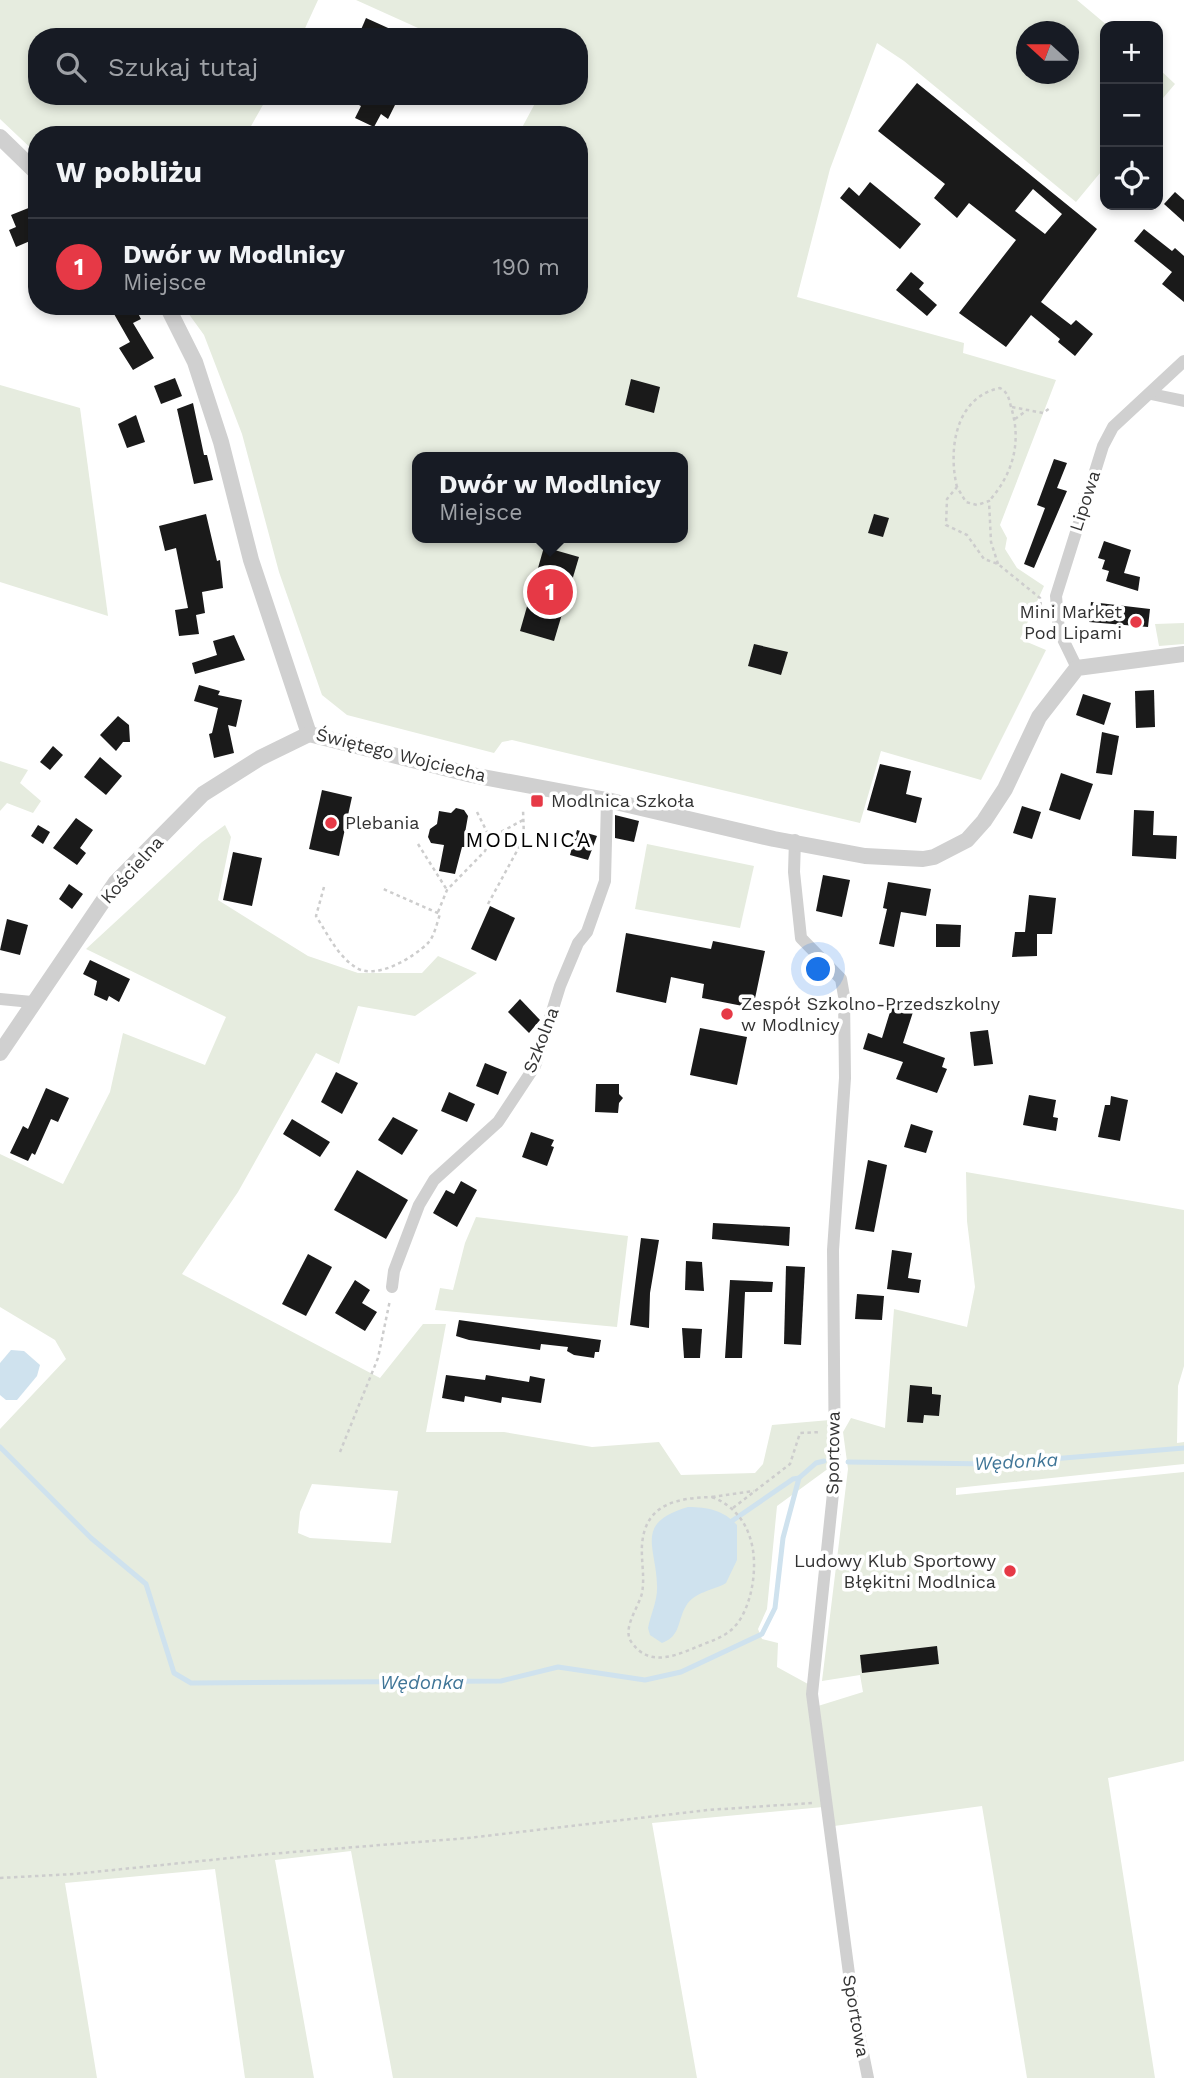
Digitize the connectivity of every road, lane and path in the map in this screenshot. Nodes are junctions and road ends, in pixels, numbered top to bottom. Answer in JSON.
{"nodes":[{"id":1,"x":0,"y":137,"type":"edge"},
{"id":2,"x":28,"y":164,"type":"edge"},
{"id":3,"x":172,"y":315,"type":"edge"},
{"id":4,"x":1184,"y":361,"type":"edge"},
{"id":5,"x":1151,"y":394,"type":"junction"},
{"id":6,"x":1184,"y":401,"type":"edge"},
{"id":7,"x":1012,"y":407,"type":"junction"},
{"id":8,"x":1050,"y":408,"type":"dead end"},
{"id":9,"x":1026,"y":411,"type":"junction"},
{"id":10,"x":1015,"y":419,"type":"junction"},
{"id":11,"x":957,"y":488,"type":"junction"},
{"id":12,"x":989,"y":501,"type":"junction"},
{"id":13,"x":998,"y":564,"type":"junction"},
{"id":14,"x":1042,"y":609,"type":"dead end"},
{"id":15,"x":1184,"y":654,"type":"edge"},
{"id":16,"x":1077,"y":668,"type":"junction"},
{"id":17,"x":309,"y":733,"type":"junction"},
{"id":18,"x":607,"y":800,"type":"junction"},
{"id":19,"x":523,"y":809,"type":"dead end"},
{"id":20,"x":477,"y":812,"type":"dead end"},
{"id":21,"x":523,"y":820,"type":"junction"},
{"id":22,"x":490,"y":838,"type":"junction"},
{"id":23,"x":795,"y":840,"type":"junction"},
{"id":24,"x":418,"y":844,"type":"dead end"},
{"id":25,"x":324,"y":887,"type":"dead end"},
{"id":26,"x":380,"y":888,"type":"dead end"},
{"id":27,"x":447,"y":890,"type":"junction"},
{"id":28,"x":488,"y":904,"type":"dead end"},
{"id":29,"x":438,"y":912,"type":"junction"},
{"id":30,"x":0,"y":999,"type":"edge"},
{"id":31,"x":32,"y":1002,"type":"junction"},
{"id":32,"x":0,"y":1053,"type":"edge"},
{"id":33,"x":392,"y":1287,"type":"joint"},
{"id":34,"x":835,"y":1430,"type":"junction"},
{"id":35,"x":340,"y":1452,"type":"dead end"},
{"id":36,"x":754,"y":1491,"type":"junction"},
{"id":37,"x":712,"y":1497,"type":"junction"},
{"id":38,"x":733,"y":1508,"type":"junction"},
{"id":39,"x":826,"y":1801,"type":"junction"},
{"id":40,"x":0,"y":1878,"type":"edge"},
{"id":41,"x":868,"y":2078,"type":"edge"}],
"edges":[{"from":1,"to":2,"type":"street"},
{"from":3,"to":17,"type":"street","name":"Świętego Wojciecha"},
{"from":4,"to":5,"type":"street","name":"Lipowa"},
{"from":5,"to":6,"type":"street"},
{"from":5,"to":16,"type":"street","name":"Lipowa"},
{"from":7,"to":9,"type":"path"},
{"from":7,"to":10,"type":"path"},
{"from":7,"to":11,"type":"path"},
{"from":8,"to":9,"type":"path"},
{"from":9,"to":10,"type":"path"},
{"from":10,"to":12,"type":"path"},
{"from":11,"to":12,"type":"path"},
{"from":11,"to":13,"type":"path"},
{"from":12,"to":13,"type":"path"},
{"from":13,"to":14,"type":"path"},
{"from":15,"to":16,"type":"street"},
{"from":16,"to":23,"type":"street","name":"Świętego Wojciecha"},
{"from":17,"to":18,"type":"street","name":"Świętego Wojciecha"},
{"from":17,"to":31,"type":"street","name":"Kościelna"},
{"from":18,"to":23,"type":"street","name":"Świętego Wojciecha"},
{"from":18,"to":33,"type":"street","name":"Szkolna"},
{"from":19,"to":21,"type":"path"},
{"from":20,"to":22,"type":"path"},
{"from":21,"to":22,"type":"path"},
{"from":21,"to":28,"type":"path"},
{"from":22,"to":27,"type":"path"},
{"from":23,"to":34,"type":"street","name":"Sportowa"},
{"from":24,"to":27,"type":"path"},
{"from":25,"to":29,"type":"path"},
{"from":26,"to":29,"type":"path"},
{"from":27,"to":29,"type":"path"},
{"from":30,"to":31,"type":"street"},
{"from":31,"to":32,"type":"street","name":"Kościelna"},
{"from":33,"to":35,"type":"path"},
{"from":34,"to":36,"type":"path"},
{"from":34,"to":39,"type":"street","name":"Sportowa"},
{"from":36,"to":37,"type":"path"},
{"from":36,"to":38,"type":"path"},
{"from":37,"to":38,"type":"path"},
{"from":37,"to":38,"type":"path"},
{"from":39,"to":40,"type":"path"},
{"from":39,"to":41,"type":"street","name":"Sportowa"}]}
